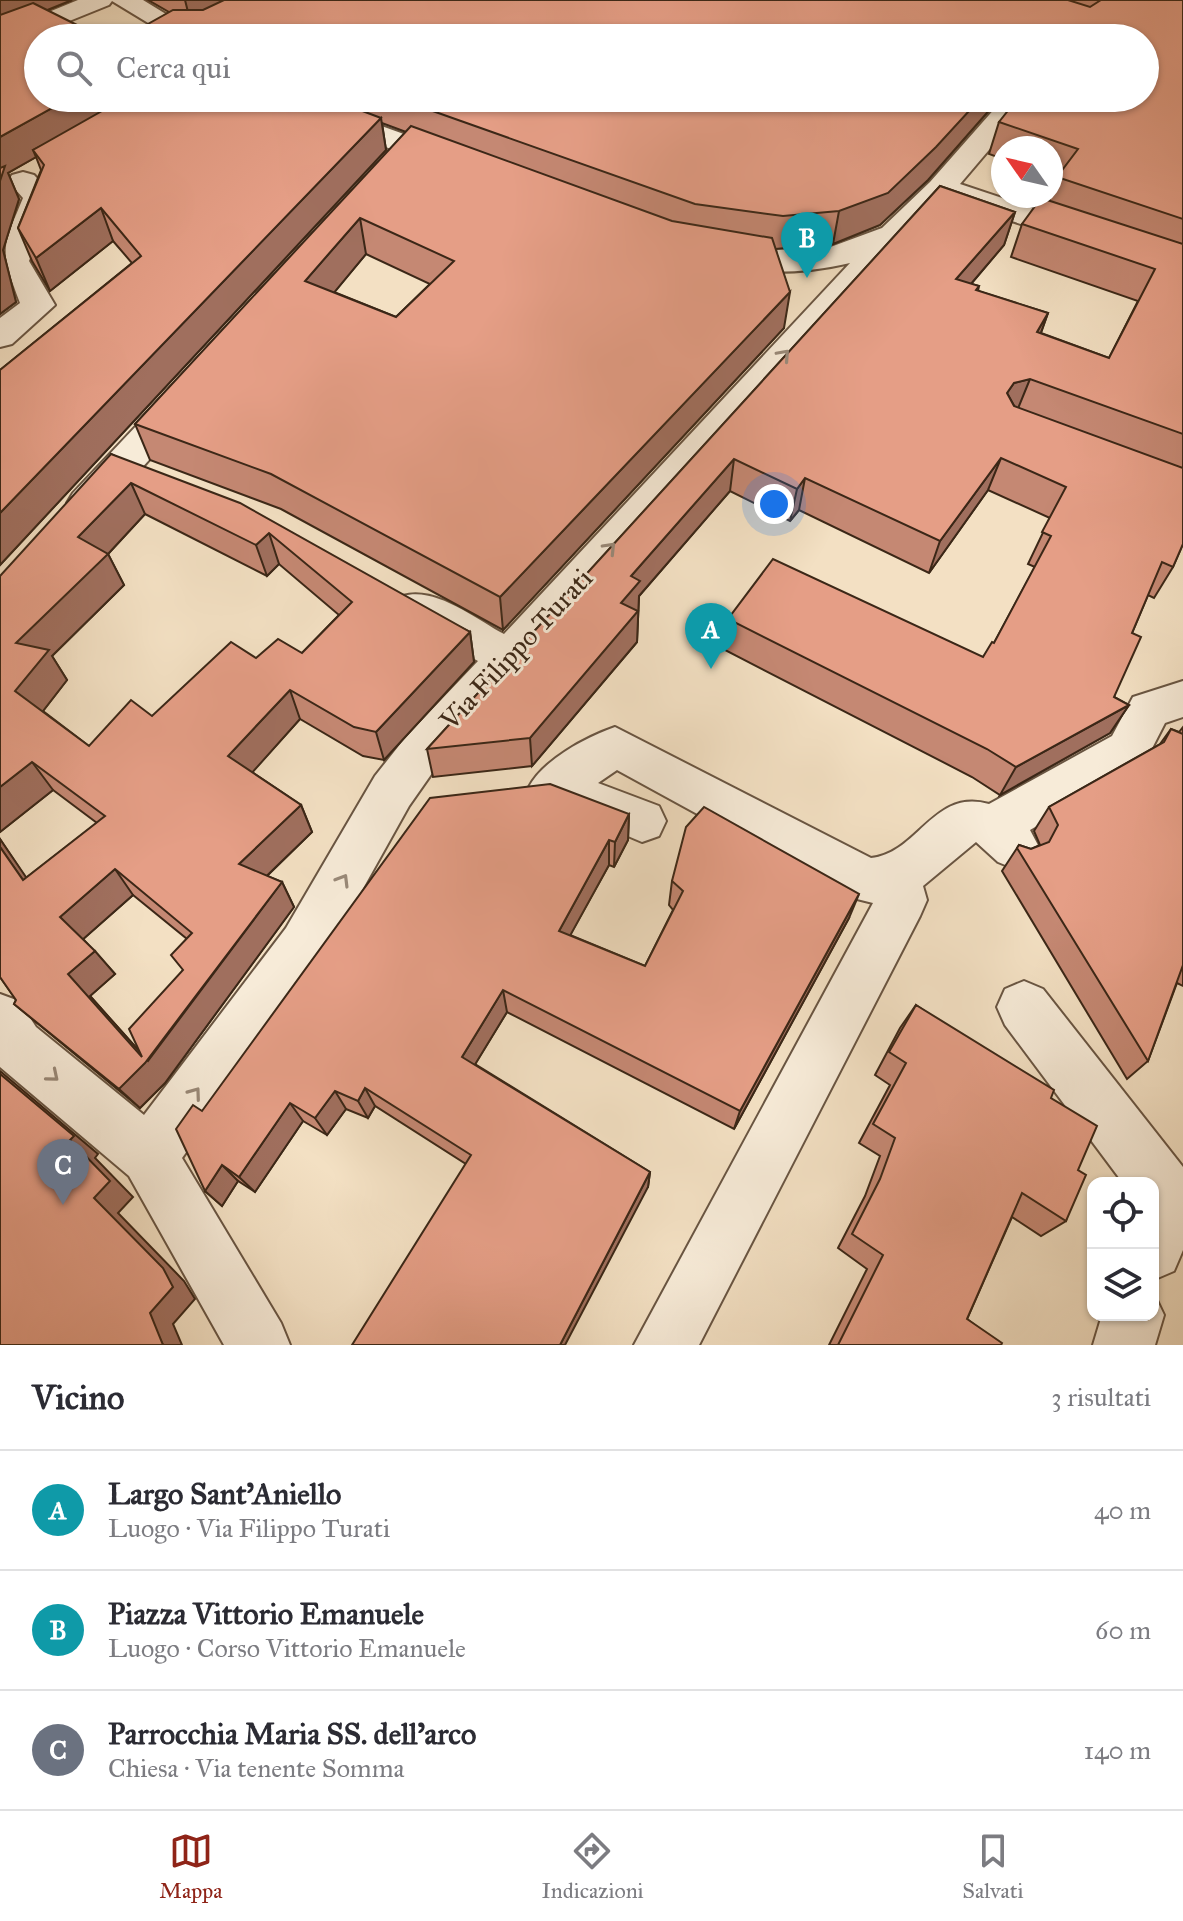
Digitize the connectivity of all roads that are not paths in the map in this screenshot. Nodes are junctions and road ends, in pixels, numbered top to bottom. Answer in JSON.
{"nodes":[{"id":1,"x":100,"y":0,"type":"edge"},
{"id":2,"x":124,"y":0,"type":"edge"},
{"id":3,"x":41,"y":24,"type":"edge"},
{"id":4,"x":166,"y":24,"type":"edge"},
{"id":5,"x":24,"y":31,"type":"edge"},
{"id":6,"x":0,"y":41,"type":"edge"},
{"id":7,"x":328,"y":112,"type":"edge"},
{"id":8,"x":1007,"y":112,"type":"edge"},
{"id":9,"x":481,"y":173,"type":"edge"},
{"id":10,"x":24,"y":181,"type":"edge"},
{"id":11,"x":941,"y":188,"type":"junction"},
{"id":12,"x":900,"y":227,"type":"junction"},
{"id":13,"x":694,"y":250,"type":"edge"},
{"id":14,"x":1183,"y":269,"type":"edge"},
{"id":15,"x":0,"y":336,"type":"edge"},
{"id":16,"x":204,"y":376,"type":"edge"},
{"id":17,"x":121,"y":467,"type":"junction"},
{"id":18,"x":165,"y":483,"type":"edge"},
{"id":19,"x":60,"y":532,"type":"edge"},
{"id":20,"x":386,"y":591,"type":"edge"},
{"id":21,"x":507,"y":656,"type":"junction"},
{"id":22,"x":1183,"y":699,"type":"edge"},
{"id":23,"x":553,"y":787,"type":"junction"},
{"id":24,"x":507,"y":792,"type":"edge"},
{"id":25,"x":445,"y":800,"type":"edge"},
{"id":26,"x":383,"y":807,"type":"junction"},
{"id":27,"x":642,"y":821,"type":"dead end"},
{"id":28,"x":896,"y":878,"type":"junction"},
{"id":29,"x":1024,"y":1007,"type":"dead end"},
{"id":30,"x":0,"y":1020,"type":"edge"},
{"id":31,"x":149,"y":1156,"type":"junction"},
{"id":32,"x":1153,"y":1249,"type":"edge"},
{"id":33,"x":1131,"y":1321,"type":"edge"},
{"id":34,"x":259,"y":1345,"type":"edge"},
{"id":35,"x":665,"y":1345,"type":"edge"},
{"id":36,"x":1124,"y":1345,"type":"edge"}],
"edges":[{"from":1,"to":3,"type":"street"},
{"from":2,"to":4,"type":"street"},
{"from":5,"to":6,"type":"street"},
{"from":7,"to":9,"type":"street"},
{"from":8,"to":11,"type":"street","name":"Via Filippo Turati"},
{"from":10,"to":15,"type":"street"},
{"from":11,"to":12,"type":"street","name":"Via Filippo Turati"},
{"from":11,"to":14,"type":"street"},
{"from":12,"to":13,"type":"street"},
{"from":21,"to":12,"type":"street","name":"Via Filippo Turati","one_way":true},
{"from":16,"to":17,"type":"street"},
{"from":17,"to":18,"type":"street"},
{"from":17,"to":19,"type":"street"},
{"from":20,"to":21,"type":"street"},
{"from":21,"to":26,"type":"street","name":"Via Filippo Turati"},
{"from":22,"to":28,"type":"street"},
{"from":23,"to":24,"type":"street"},
{"from":23,"to":27,"type":"street"},
{"from":23,"to":28,"type":"street"},
{"from":25,"to":26,"type":"street"},
{"from":31,"to":26,"type":"street","name":"Via Filippo Turati","one_way":true},
{"from":28,"to":35,"type":"street"},
{"from":29,"to":32,"type":"street"},
{"from":30,"to":31,"type":"street","one_way":true},
{"from":31,"to":34,"type":"street"},
{"from":33,"to":36,"type":"street"}]}
